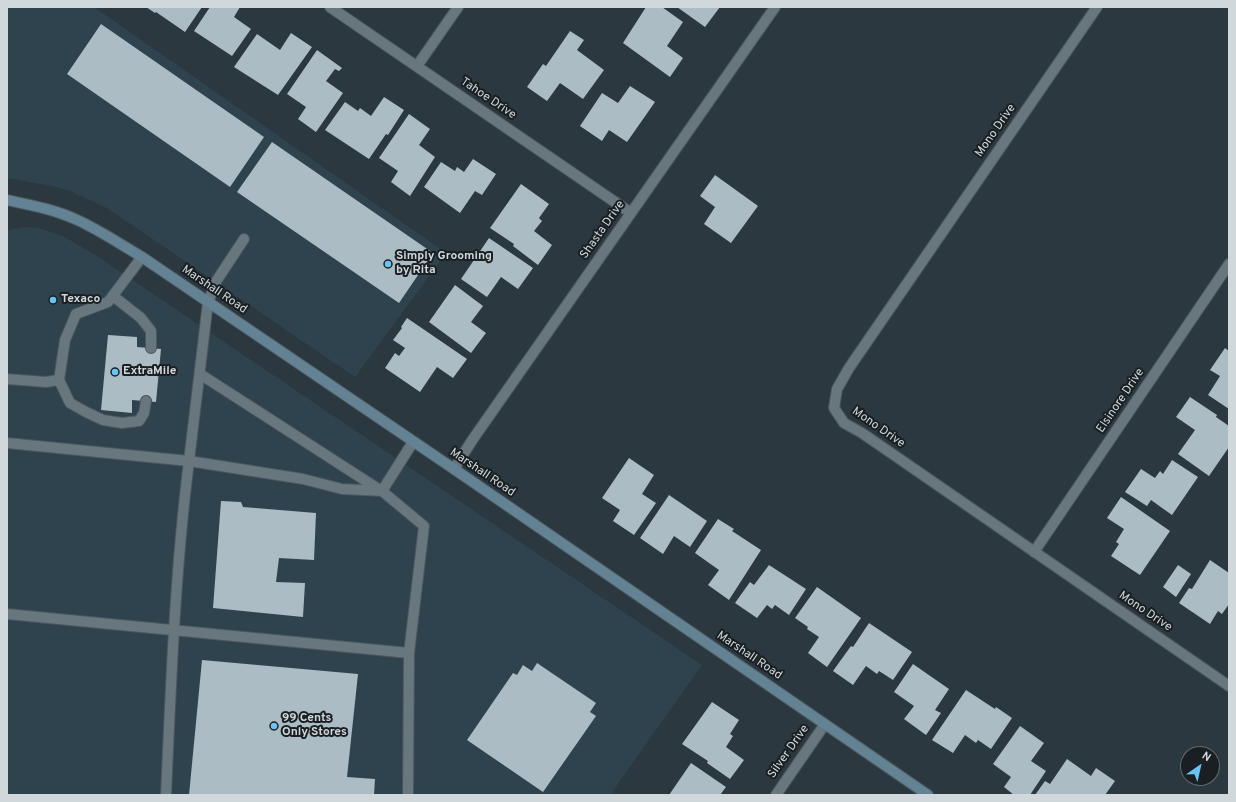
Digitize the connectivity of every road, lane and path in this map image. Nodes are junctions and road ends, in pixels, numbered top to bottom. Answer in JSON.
{"nodes":[{"id":1,"x":330,"y":7,"type":"edge"},
{"id":2,"x":458,"y":7,"type":"edge"},
{"id":3,"x":775,"y":7,"type":"edge"},
{"id":4,"x":1097,"y":7,"type":"edge"},
{"id":5,"x":417,"y":66,"type":"junction"},
{"id":6,"x":7,"y":200,"type":"edge"},
{"id":7,"x":631,"y":213,"type":"junction"},
{"id":8,"x":244,"y":239,"type":"dead end"},
{"id":9,"x":142,"y":257,"type":"junction"},
{"id":10,"x":1229,"y":264,"type":"edge"},
{"id":11,"x":112,"y":296,"type":"junction"},
{"id":12,"x":208,"y":302,"type":"junction"},
{"id":13,"x":151,"y":348,"type":"dead end"},
{"id":14,"x":200,"y":374,"type":"junction"},
{"id":15,"x":7,"y":379,"type":"edge"},
{"id":16,"x":59,"y":380,"type":"junction"},
{"id":17,"x":146,"y":401,"type":"dead end"},
{"id":18,"x":413,"y":442,"type":"junction"},
{"id":19,"x":7,"y":443,"type":"edge"},
{"id":20,"x":189,"y":461,"type":"junction"},
{"id":21,"x":454,"y":469,"type":"junction"},
{"id":22,"x":382,"y":491,"type":"junction"},
{"id":23,"x":1034,"y":552,"type":"junction"},
{"id":24,"x":7,"y":614,"type":"edge"},
{"id":25,"x":174,"y":630,"type":"junction"},
{"id":26,"x":409,"y":653,"type":"junction"},
{"id":27,"x":1229,"y":686,"type":"edge"},
{"id":28,"x":825,"y":724,"type":"junction"},
{"id":29,"x":166,"y":795,"type":"edge"},
{"id":30,"x":408,"y":795,"type":"edge"},
{"id":31,"x":776,"y":795,"type":"edge"},
{"id":32,"x":928,"y":795,"type":"edge"}],
"edges":[{"from":1,"to":5,"type":"street","name":"Tahoe Drive"},
{"from":2,"to":5,"type":"street"},
{"from":3,"to":7,"type":"street","name":"Shasta Drive"},
{"from":4,"to":23,"type":"street","name":"Mono Drive"},
{"from":5,"to":7,"type":"street","name":"Tahoe Drive"},
{"from":6,"to":9,"type":"street","name":"Marshall Road"},
{"from":7,"to":21,"type":"street","name":"Shasta Drive"},
{"from":8,"to":12,"type":"street"},
{"from":9,"to":11,"type":"street"},
{"from":9,"to":12,"type":"street","name":"Marshall Road"},
{"from":10,"to":23,"type":"street","name":"Elsinore Drive"},
{"from":11,"to":13,"type":"street"},
{"from":11,"to":16,"type":"street"},
{"from":12,"to":14,"type":"street"},
{"from":12,"to":18,"type":"street","name":"Marshall Road"},
{"from":14,"to":20,"type":"street"},
{"from":14,"to":22,"type":"street"},
{"from":15,"to":16,"type":"street"},
{"from":16,"to":17,"type":"street"},
{"from":18,"to":21,"type":"street","name":"Marshall Road"},
{"from":18,"to":22,"type":"street"},
{"from":19,"to":20,"type":"street"},
{"from":20,"to":22,"type":"street"},
{"from":20,"to":25,"type":"street"},
{"from":21,"to":28,"type":"street","name":"Marshall Road"},
{"from":22,"to":26,"type":"street"},
{"from":23,"to":27,"type":"street","name":"Mono Drive"},
{"from":24,"to":25,"type":"street"},
{"from":25,"to":26,"type":"street"},
{"from":25,"to":29,"type":"street"},
{"from":26,"to":30,"type":"street"},
{"from":28,"to":31,"type":"street","name":"Silver Drive"},
{"from":28,"to":32,"type":"street","name":"Marshall Road"}]}
